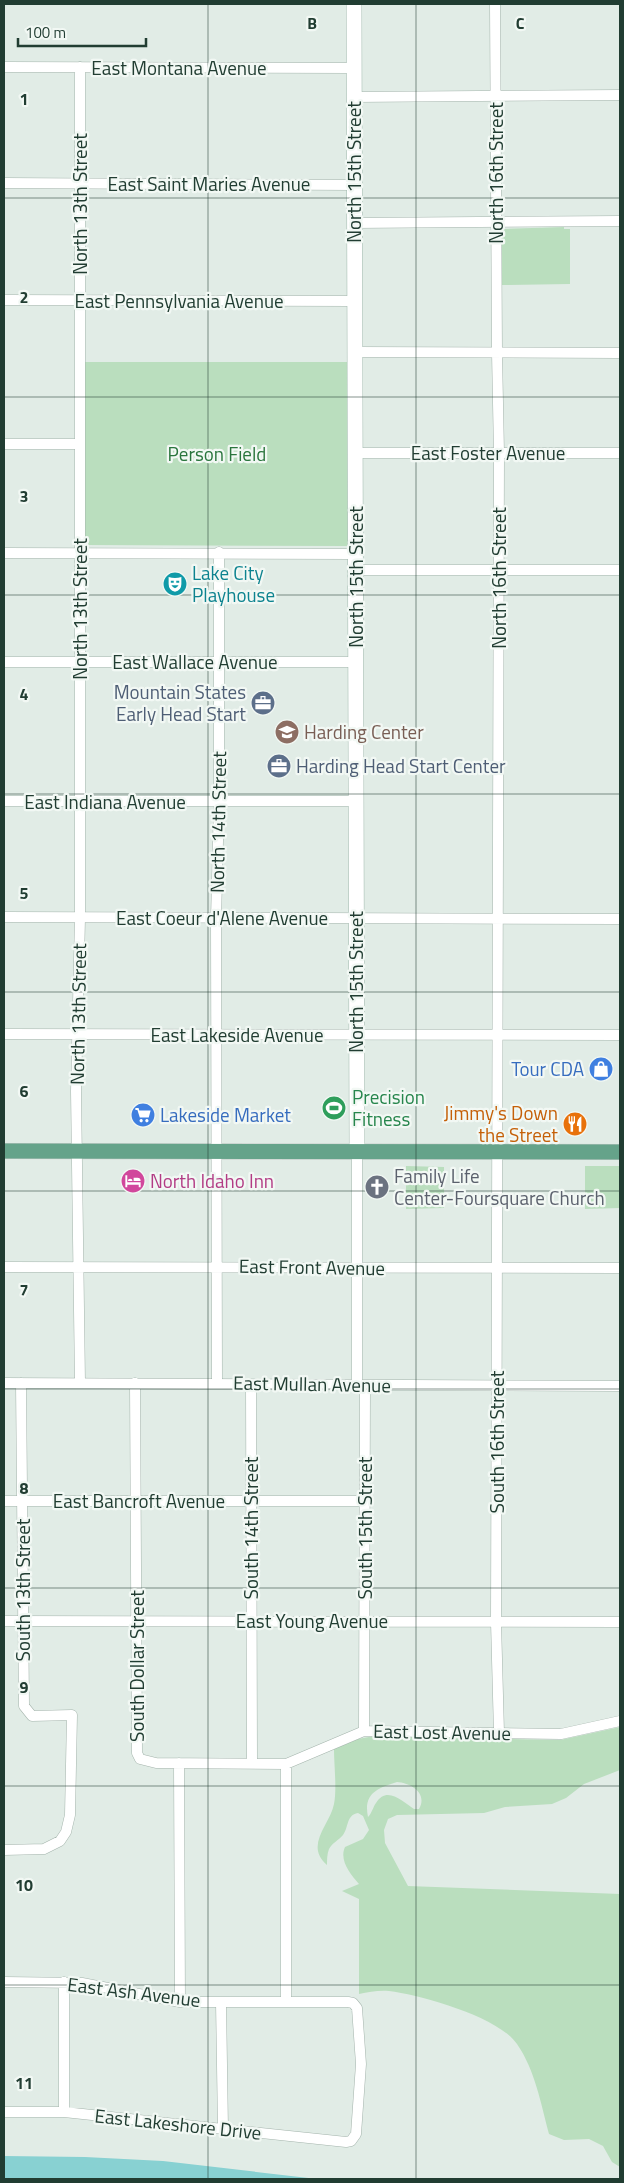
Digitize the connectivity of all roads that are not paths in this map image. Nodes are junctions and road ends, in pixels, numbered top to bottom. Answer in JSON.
{"nodes":[{"id":1,"x":354,"y":4,"type":"edge"},
{"id":2,"x":495,"y":4,"type":"edge"},
{"id":3,"x":4,"y":67,"type":"edge"},
{"id":4,"x":80,"y":68,"type":"junction"},
{"id":5,"x":354,"y":68,"type":"junction"},
{"id":6,"x":620,"y":95,"type":"edge"},
{"id":7,"x":496,"y":96,"type":"junction"},
{"id":8,"x":354,"y":97,"type":"junction"},
{"id":9,"x":4,"y":183,"type":"edge"},
{"id":10,"x":80,"y":184,"type":"junction"},
{"id":11,"x":354,"y":185,"type":"junction"},
{"id":12,"x":620,"y":221,"type":"edge"},
{"id":13,"x":497,"y":222,"type":"junction"},
{"id":14,"x":354,"y":223,"type":"junction"},
{"id":15,"x":4,"y":300,"type":"edge"},
{"id":16,"x":80,"y":300,"type":"junction"},
{"id":17,"x":355,"y":301,"type":"junction"},
{"id":18,"x":355,"y":352,"type":"junction"},
{"id":19,"x":496,"y":353,"type":"junction"},
{"id":20,"x":620,"y":353,"type":"edge"},
{"id":21,"x":4,"y":444,"type":"edge"},
{"id":22,"x":80,"y":444,"type":"junction"},
{"id":23,"x":355,"y":453,"type":"junction"},
{"id":24,"x":499,"y":453,"type":"junction"},
{"id":25,"x":620,"y":453,"type":"edge"},
{"id":26,"x":219,"y":552,"type":"junction"},
{"id":27,"x":4,"y":553,"type":"edge"},
{"id":28,"x":80,"y":553,"type":"junction"},
{"id":29,"x":356,"y":554,"type":"junction"},
{"id":30,"x":356,"y":570,"type":"junction"},
{"id":31,"x":499,"y":570,"type":"junction"},
{"id":32,"x":620,"y":570,"type":"edge"},
{"id":33,"x":4,"y":662,"type":"edge"},
{"id":34,"x":80,"y":662,"type":"junction"},
{"id":35,"x":219,"y":662,"type":"junction"},
{"id":36,"x":356,"y":662,"type":"junction"},
{"id":37,"x":356,"y":801,"type":"junction"},
{"id":38,"x":4,"y":802,"type":"edge"},
{"id":39,"x":79,"y":802,"type":"junction"},
{"id":40,"x":219,"y":802,"type":"junction"},
{"id":41,"x":4,"y":917,"type":"edge"},
{"id":42,"x":80,"y":918,"type":"junction"},
{"id":43,"x":357,"y":918,"type":"junction"},
{"id":44,"x":216,"y":919,"type":"junction"},
{"id":45,"x":498,"y":919,"type":"junction"},
{"id":46,"x":620,"y":919,"type":"edge"},
{"id":47,"x":4,"y":1034,"type":"edge"},
{"id":48,"x":77,"y":1034,"type":"junction"},
{"id":49,"x":216,"y":1034,"type":"junction"},
{"id":50,"x":356,"y":1035,"type":"junction"},
{"id":51,"x":497,"y":1035,"type":"junction"},
{"id":52,"x":620,"y":1036,"type":"edge"},
{"id":53,"x":4,"y":1151,"type":"edge"},
{"id":54,"x":77,"y":1151,"type":"junction"},
{"id":55,"x":216,"y":1151,"type":"junction"},
{"id":56,"x":357,"y":1151,"type":"junction"},
{"id":57,"x":497,"y":1152,"type":"junction"},
{"id":58,"x":620,"y":1152,"type":"edge"},
{"id":59,"x":218,"y":1266,"type":"junction"},
{"id":60,"x":4,"y":1267,"type":"edge"},
{"id":61,"x":79,"y":1267,"type":"junction"},
{"id":62,"x":357,"y":1268,"type":"junction"},
{"id":63,"x":497,"y":1268,"type":"junction"},
{"id":64,"x":620,"y":1268,"type":"edge"},
{"id":65,"x":4,"y":1383,"type":"edge"},
{"id":66,"x":21,"y":1383,"type":"junction"},
{"id":67,"x":80,"y":1383,"type":"junction"},
{"id":68,"x":135,"y":1383,"type":"junction"},
{"id":69,"x":217,"y":1384,"type":"junction"},
{"id":70,"x":251,"y":1384,"type":"junction"},
{"id":71,"x":361,"y":1385,"type":"junction"},
{"id":72,"x":620,"y":1386,"type":"edge"},
{"id":73,"x":497,"y":1387,"type":"junction"},
{"id":74,"x":4,"y":1501,"type":"edge"},
{"id":75,"x":22,"y":1501,"type":"junction"},
{"id":76,"x":135,"y":1501,"type":"junction"},
{"id":77,"x":250,"y":1501,"type":"junction"},
{"id":78,"x":364,"y":1501,"type":"junction"},
{"id":79,"x":4,"y":1621,"type":"edge"},
{"id":80,"x":22,"y":1621,"type":"junction"},
{"id":81,"x":136,"y":1621,"type":"junction"},
{"id":82,"x":251,"y":1621,"type":"junction"},
{"id":83,"x":364,"y":1622,"type":"junction"},
{"id":84,"x":496,"y":1622,"type":"junction"},
{"id":85,"x":620,"y":1622,"type":"edge"},
{"id":86,"x":620,"y":1721,"type":"edge"},
{"id":87,"x":364,"y":1731,"type":"junction"},
{"id":88,"x":499,"y":1732,"type":"junction"},
{"id":89,"x":252,"y":1762,"type":"junction"},
{"id":90,"x":180,"y":1763,"type":"junction"},
{"id":91,"x":286,"y":1764,"type":"junction"},
{"id":92,"x":4,"y":1850,"type":"edge"},
{"id":93,"x":4,"y":1982,"type":"edge"},
{"id":94,"x":64,"y":1982,"type":"junction"},
{"id":95,"x":180,"y":2002,"type":"junction"},
{"id":96,"x":221,"y":2002,"type":"junction"},
{"id":97,"x":286,"y":2002,"type":"junction"},
{"id":98,"x":4,"y":2112,"type":"edge"},
{"id":99,"x":64,"y":2112,"type":"junction"},
{"id":100,"x":223,"y":2129,"type":"junction"},
{"id":101,"x":351,"y":2141,"type":"joint"}],
"edges":[{"from":1,"to":5,"type":"main road","name":"North 15th Street"},
{"from":2,"to":7,"type":"street","name":"North 16th Street"},
{"from":3,"to":4,"type":"street","name":"East Montana Avenue"},
{"from":4,"to":5,"type":"street","name":"East Montana Avenue"},
{"from":4,"to":10,"type":"street","name":"North 13th Street"},
{"from":5,"to":8,"type":"main road","name":"North 15th Street"},
{"from":6,"to":7,"type":"street"},
{"from":7,"to":8,"type":"street"},
{"from":7,"to":13,"type":"street","name":"North 16th Street"},
{"from":8,"to":11,"type":"main road","name":"North 15th Street"},
{"from":9,"to":10,"type":"street","name":"East Saint Maries Avenue"},
{"from":10,"to":11,"type":"street","name":"East Saint Maries Avenue"},
{"from":10,"to":16,"type":"street","name":"North 13th Street"},
{"from":11,"to":14,"type":"main road","name":"North 15th Street"},
{"from":12,"to":13,"type":"street"},
{"from":13,"to":14,"type":"street"},
{"from":13,"to":19,"type":"street","name":"North 16th Street"},
{"from":14,"to":17,"type":"main road","name":"North 15th Street"},
{"from":15,"to":16,"type":"street","name":"East Pennsylvania Avenue"},
{"from":16,"to":17,"type":"street","name":"East Pennsylvania Avenue"},
{"from":16,"to":22,"type":"street","name":"North 13th Street"},
{"from":17,"to":18,"type":"main road","name":"North 15th Street"},
{"from":18,"to":19,"type":"street"},
{"from":18,"to":23,"type":"main road","name":"North 15th Street"},
{"from":19,"to":20,"type":"street"},
{"from":19,"to":24,"type":"street","name":"North 16th Street"},
{"from":21,"to":22,"type":"street"},
{"from":22,"to":28,"type":"street","name":"North 13th Street"},
{"from":23,"to":24,"type":"street","name":"East Foster Avenue"},
{"from":23,"to":29,"type":"main road","name":"North 15th Street"},
{"from":24,"to":25,"type":"street","name":"East Foster Avenue"},
{"from":24,"to":31,"type":"street","name":"North 16th Street"},
{"from":26,"to":28,"type":"street"},
{"from":26,"to":29,"type":"street"},
{"from":26,"to":35,"type":"street","name":"North 14th Street"},
{"from":27,"to":28,"type":"street"},
{"from":28,"to":34,"type":"street","name":"North 13th Street"},
{"from":29,"to":30,"type":"main road","name":"North 15th Street"},
{"from":30,"to":31,"type":"street"},
{"from":30,"to":36,"type":"main road","name":"North 15th Street"},
{"from":31,"to":32,"type":"street"},
{"from":31,"to":45,"type":"street","name":"North 16th Street"},
{"from":33,"to":34,"type":"street","name":"East Wallace Avenue"},
{"from":34,"to":35,"type":"street","name":"East Wallace Avenue"},
{"from":34,"to":39,"type":"street","name":"North 13th Street"},
{"from":35,"to":36,"type":"street","name":"East Wallace Avenue"},
{"from":35,"to":40,"type":"street","name":"North 14th Street"},
{"from":36,"to":37,"type":"main road","name":"North 15th Street"},
{"from":37,"to":40,"type":"street","name":"East Indiana Avenue"},
{"from":37,"to":43,"type":"main road","name":"North 15th Street"},
{"from":38,"to":39,"type":"street","name":"East Indiana Avenue"},
{"from":39,"to":40,"type":"street","name":"East Indiana Avenue"},
{"from":39,"to":42,"type":"street","name":"North 13th Street"},
{"from":40,"to":44,"type":"street","name":"North 14th Street"},
{"from":41,"to":42,"type":"street","name":"East Coeur d'Alene Avenue"},
{"from":42,"to":44,"type":"street","name":"East Coeur d'Alene Avenue"},
{"from":42,"to":48,"type":"street","name":"North 13th Street"},
{"from":43,"to":44,"type":"street","name":"East Coeur d'Alene Avenue"},
{"from":43,"to":45,"type":"street","name":"East Coeur d'Alene Avenue"},
{"from":43,"to":50,"type":"main road","name":"North 15th Street"},
{"from":44,"to":49,"type":"street","name":"North 14th Street"},
{"from":45,"to":46,"type":"street","name":"East Coeur d'Alene Avenue"},
{"from":45,"to":51,"type":"street","name":"North 16th Street"},
{"from":47,"to":48,"type":"street","name":"East Lakeside Avenue"},
{"from":48,"to":49,"type":"street","name":"East Lakeside Avenue"},
{"from":48,"to":54,"type":"street","name":"North 13th Street"},
{"from":49,"to":50,"type":"street","name":"East Lakeside Avenue"},
{"from":49,"to":55,"type":"street","name":"North 14th Street"},
{"from":50,"to":51,"type":"street","name":"East Lakeside Avenue"},
{"from":50,"to":56,"type":"main road","name":"North 15th Street"},
{"from":51,"to":52,"type":"street","name":"East Lakeside Avenue"},
{"from":51,"to":57,"type":"street","name":"North 16th Street"},
{"from":53,"to":54,"type":"main road"},
{"from":54,"to":55,"type":"main road"},
{"from":54,"to":61,"type":"street"},
{"from":55,"to":56,"type":"main road"},
{"from":55,"to":59,"type":"street"},
{"from":56,"to":57,"type":"main road"},
{"from":56,"to":62,"type":"street","name":"South 15th Street"},
{"from":57,"to":58,"type":"main road"},
{"from":57,"to":63,"type":"street","name":"South 16th Street"},
{"from":59,"to":61,"type":"street","name":"East Front Avenue"},
{"from":59,"to":62,"type":"street","name":"East Front Avenue"},
{"from":59,"to":69,"type":"street"},
{"from":60,"to":61,"type":"street","name":"East Front Avenue"},
{"from":61,"to":67,"type":"street"},
{"from":62,"to":63,"type":"street","name":"East Front Avenue"},
{"from":62,"to":71,"type":"street","name":"South 15th Street"},
{"from":63,"to":64,"type":"street","name":"East Front Avenue"},
{"from":63,"to":73,"type":"street","name":"South 16th Street"},
{"from":65,"to":66,"type":"street","name":"East Mullan Avenue"},
{"from":66,"to":67,"type":"street","name":"East Mullan Avenue"},
{"from":66,"to":75,"type":"street","name":"South 13th Street"},
{"from":67,"to":68,"type":"street","name":"East Mullan Avenue"},
{"from":68,"to":69,"type":"street","name":"East Mullan Avenue"},
{"from":68,"to":76,"type":"street","name":"South Dollar Street"},
{"from":69,"to":70,"type":"street","name":"East Mullan Avenue"},
{"from":70,"to":71,"type":"street","name":"East Mullan Avenue"},
{"from":70,"to":77,"type":"street","name":"South 14th Street"},
{"from":71,"to":73,"type":"street","name":"East Mullan Avenue"},
{"from":71,"to":78,"type":"street","name":"South 15th Street"},
{"from":72,"to":73,"type":"street","name":"East Mullan Avenue"},
{"from":73,"to":84,"type":"street","name":"South 16th Street"},
{"from":74,"to":75,"type":"street","name":"East Bancroft Avenue"},
{"from":75,"to":76,"type":"street","name":"East Bancroft Avenue"},
{"from":75,"to":80,"type":"street","name":"South 13th Street"},
{"from":76,"to":77,"type":"street","name":"East Bancroft Avenue"},
{"from":76,"to":81,"type":"street","name":"South Dollar Street"},
{"from":77,"to":78,"type":"street","name":"East Bancroft Avenue"},
{"from":77,"to":82,"type":"street","name":"South 14th Street"},
{"from":78,"to":83,"type":"street","name":"South 15th Street"},
{"from":79,"to":80,"type":"street","name":"East Young Avenue"},
{"from":80,"to":81,"type":"street","name":"East Young Avenue"},
{"from":80,"to":92,"type":"street","name":"South 13th Street"},
{"from":81,"to":82,"type":"street","name":"East Young Avenue"},
{"from":81,"to":90,"type":"street","name":"South Dollar Street"},
{"from":82,"to":83,"type":"street","name":"East Young Avenue"},
{"from":82,"to":89,"type":"street","name":"South 14th Street"},
{"from":83,"to":84,"type":"street","name":"East Young Avenue"},
{"from":83,"to":87,"type":"street","name":"South 15th Street"},
{"from":84,"to":85,"type":"street","name":"East Young Avenue"},
{"from":84,"to":88,"type":"street","name":"South 16th Street"},
{"from":86,"to":88,"type":"street","name":"East Lost Avenue"},
{"from":87,"to":88,"type":"street","name":"East Lost Avenue"},
{"from":87,"to":91,"type":"street","name":"East Lost Avenue"},
{"from":89,"to":90,"type":"street","name":"East Lost Avenue"},
{"from":89,"to":91,"type":"street","name":"East Lost Avenue"},
{"from":90,"to":95,"type":"street"},
{"from":91,"to":97,"type":"street"},
{"from":93,"to":94,"type":"street","name":"East Ash Avenue"},
{"from":94,"to":95,"type":"street","name":"East Ash Avenue"},
{"from":94,"to":99,"type":"street"},
{"from":95,"to":96,"type":"street","name":"East Ash Avenue"},
{"from":96,"to":97,"type":"street","name":"East Ash Avenue"},
{"from":96,"to":100,"type":"street"},
{"from":97,"to":101,"type":"street","name":"East Ash Avenue"},
{"from":98,"to":99,"type":"street","name":"East Lakeshore Drive"},
{"from":99,"to":100,"type":"street","name":"East Lakeshore Drive"},
{"from":100,"to":101,"type":"street","name":"East Lakeshore Drive"}]}
